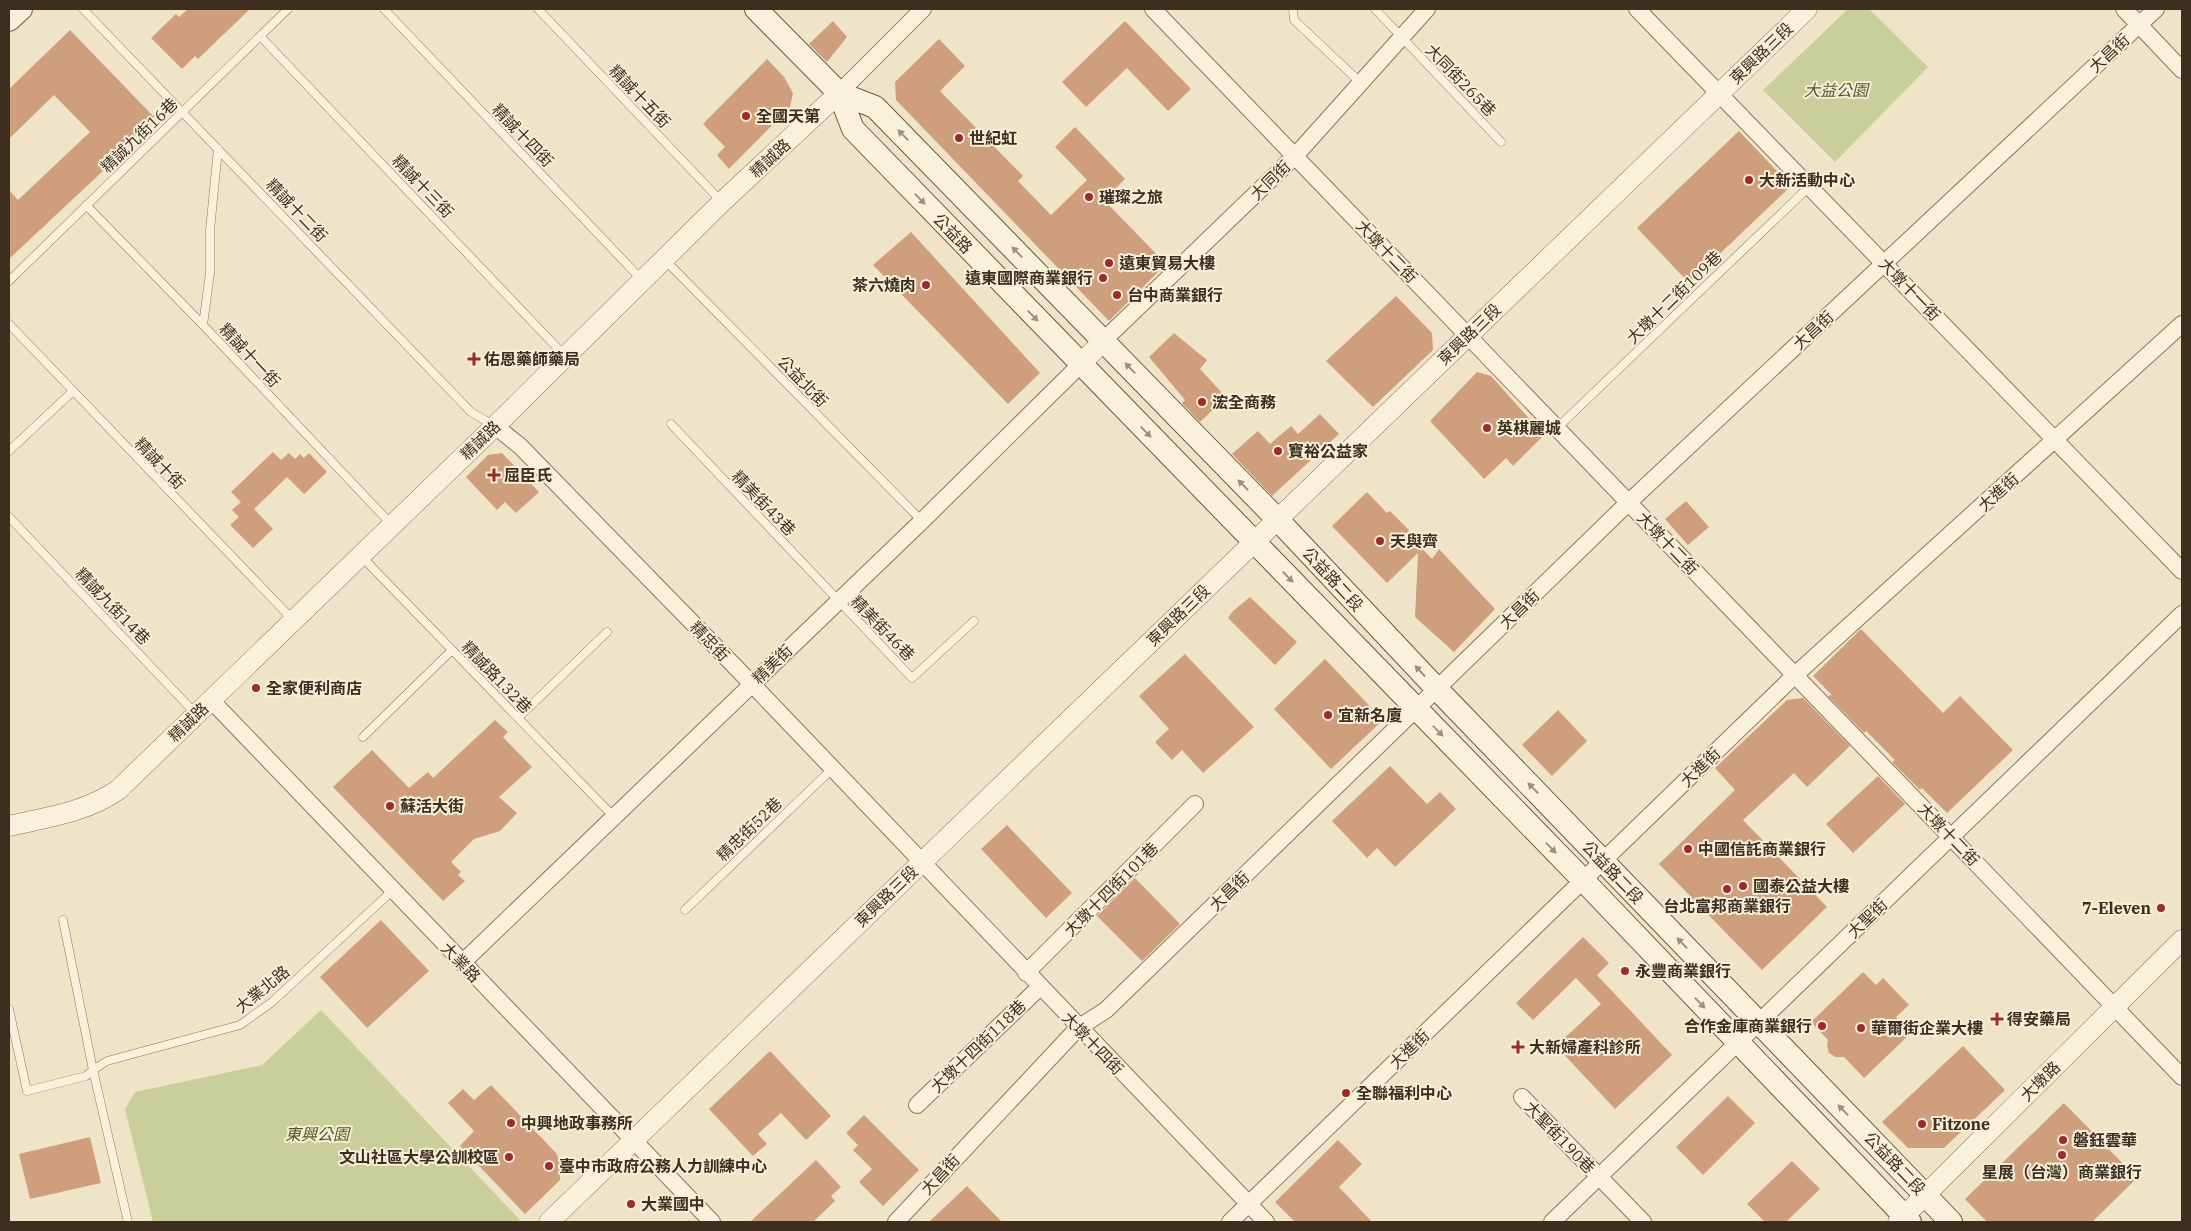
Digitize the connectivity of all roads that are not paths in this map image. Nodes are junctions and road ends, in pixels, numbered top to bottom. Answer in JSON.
{"nodes":[{"id":1,"x":83,"y":9,"type":"edge"},
{"id":2,"x":288,"y":9,"type":"edge"},
{"id":3,"x":384,"y":9,"type":"edge"},
{"id":4,"x":538,"y":9,"type":"edge"},
{"id":5,"x":756,"y":9,"type":"edge"},
{"id":6,"x":923,"y":9,"type":"edge"},
{"id":7,"x":1153,"y":9,"type":"edge"},
{"id":8,"x":1293,"y":9,"type":"edge"},
{"id":9,"x":1375,"y":9,"type":"edge"},
{"id":10,"x":1427,"y":9,"type":"edge"},
{"id":11,"x":1637,"y":9,"type":"edge"},
{"id":12,"x":1807,"y":9,"type":"edge"},
{"id":13,"x":2124,"y":9,"type":"edge"},
{"id":14,"x":2156,"y":9,"type":"edge"},
{"id":15,"x":2139,"y":25,"type":"junction"},
{"id":16,"x":260,"y":36,"type":"junction"},
{"id":17,"x":1402,"y":37,"type":"junction"},
{"id":18,"x":2182,"y":70,"type":"edge"},
{"id":19,"x":1360,"y":83,"type":"junction"},
{"id":20,"x":839,"y":93,"type":"junction"},
{"id":21,"x":1718,"y":94,"type":"junction"},
{"id":22,"x":183,"y":112,"type":"junction"},
{"id":23,"x":1501,"y":142,"type":"dead end"},
{"id":24,"x":218,"y":149,"type":"junction"},
{"id":25,"x":1295,"y":156,"type":"junction"},
{"id":26,"x":1810,"y":186,"type":"junction"},
{"id":27,"x":722,"y":202,"type":"junction"},
{"id":28,"x":86,"y":205,"type":"junction"},
{"id":29,"x":664,"y":259,"type":"junction"},
{"id":30,"x":1884,"y":263,"type":"junction"},
{"id":31,"x":643,"y":280,"type":"junction"},
{"id":32,"x":9,"y":281,"type":"edge"},
{"id":33,"x":9,"y":324,"type":"edge"},
{"id":34,"x":2182,"y":324,"type":"edge"},
{"id":35,"x":203,"y":325,"type":"junction"},
{"id":36,"x":1468,"y":336,"type":"junction"},
{"id":37,"x":1104,"y":341,"type":"junction"},
{"id":38,"x":565,"y":356,"type":"junction"},
{"id":39,"x":1080,"y":365,"type":"junction"},
{"id":40,"x":72,"y":392,"type":"junction"},
{"id":41,"x":670,"y":424,"type":"dead end"},
{"id":42,"x":495,"y":426,"type":"junction"},
{"id":43,"x":1557,"y":428,"type":"junction"},
{"id":44,"x":2056,"y":440,"type":"junction"},
{"id":45,"x":9,"y":451,"type":"edge"},
{"id":46,"x":1629,"y":502,"type":"junction"},
{"id":47,"x":9,"y":517,"type":"edge"},
{"id":48,"x":1277,"y":520,"type":"junction"},
{"id":49,"x":922,"y":522,"type":"junction"},
{"id":50,"x":392,"y":525,"type":"junction"},
{"id":51,"x":1254,"y":542,"type":"junction"},
{"id":52,"x":361,"y":556,"type":"junction"},
{"id":53,"x":2182,"y":570,"type":"edge"},
{"id":54,"x":838,"y":600,"type":"junction"},
{"id":55,"x":2182,"y":614,"type":"edge"},
{"id":56,"x":292,"y":620,"type":"junction"},
{"id":57,"x":974,"y":621,"type":"dead end"},
{"id":58,"x":607,"y":632,"type":"dead end"},
{"id":59,"x":452,"y":650,"type":"junction"},
{"id":60,"x":1795,"y":675,"type":"junction"},
{"id":61,"x":752,"y":684,"type":"junction"},
{"id":62,"x":1437,"y":689,"type":"junction"},
{"id":63,"x":211,"y":700,"type":"junction"},
{"id":64,"x":1416,"y":709,"type":"junction"},
{"id":65,"x":196,"y":714,"type":"junction"},
{"id":66,"x":518,"y":718,"type":"junction"},
{"id":67,"x":363,"y":737,"type":"dead end"},
{"id":68,"x":832,"y":769,"type":"junction"},
{"id":69,"x":1195,"y":804,"type":"dead end"},
{"id":70,"x":614,"y":817,"type":"junction"},
{"id":71,"x":9,"y":826,"type":"edge"},
{"id":72,"x":1951,"y":837,"type":"junction"},
{"id":73,"x":1603,"y":861,"type":"junction"},
{"id":74,"x":920,"y":862,"type":"junction"},
{"id":75,"x":1583,"y":880,"type":"junction"},
{"id":76,"x":392,"y":891,"type":"junction"},
{"id":77,"x":686,"y":910,"type":"dead end"},
{"id":78,"x":63,"y":920,"type":"dead end"},
{"id":79,"x":2182,"y":940,"type":"edge"},
{"id":80,"x":462,"y":963,"type":"junction"},
{"id":81,"x":1026,"y":973,"type":"junction"},
{"id":82,"x":1040,"y":986,"type":"junction"},
{"id":83,"x":2115,"y":1007,"type":"junction"},
{"id":84,"x":9,"y":1009,"type":"edge"},
{"id":85,"x":1759,"y":1022,"type":"junction"},
{"id":86,"x":1078,"y":1028,"type":"junction"},
{"id":87,"x":1738,"y":1043,"type":"junction"},
{"id":88,"x":93,"y":1070,"type":"junction"},
{"id":89,"x":2182,"y":1077,"type":"edge"},
{"id":90,"x":1522,"y":1097,"type":"dead end"},
{"id":91,"x":917,"y":1105,"type":"dead end"},
{"id":92,"x":633,"y":1140,"type":"junction"},
{"id":93,"x":1599,"y":1177,"type":"junction"},
{"id":94,"x":1926,"y":1195,"type":"junction"},
{"id":95,"x":1249,"y":1204,"type":"junction"},
{"id":96,"x":1904,"y":1220,"type":"edge"},
{"id":97,"x":128,"y":1222,"type":"edge"},
{"id":98,"x":548,"y":1222,"type":"edge"},
{"id":99,"x":712,"y":1222,"type":"edge"},
{"id":100,"x":896,"y":1222,"type":"edge"},
{"id":101,"x":1230,"y":1222,"type":"edge"},
{"id":102,"x":1266,"y":1222,"type":"edge"},
{"id":103,"x":1552,"y":1222,"type":"edge"},
{"id":104,"x":1643,"y":1222,"type":"edge"},
{"id":105,"x":1951,"y":1222,"type":"edge"}],
"edges":[{"from":1,"to":22,"type":"lane","name":"精誠十二街"},
{"from":2,"to":16,"type":"lane","name":"精誠九街16巷"},
{"from":3,"to":31,"type":"lane","name":"精誠十四街"},
{"from":4,"to":27,"type":"lane","name":"精誠十五街"},
{"from":5,"to":20,"type":"main road","name":"公益路"},
{"from":6,"to":20,"type":"street","name":"精誠路"},
{"from":7,"to":25,"type":"street","name":"大墩十二街"},
{"from":8,"to":19,"type":"lane"},
{"from":9,"to":17,"type":"lane","name":"大同街265巷"},
{"from":10,"to":17,"type":"street","name":"大同街"},
{"from":11,"to":21,"type":"street","name":"大墩十一街"},
{"from":12,"to":21,"type":"street","name":"東興路三段"},
{"from":13,"to":15,"type":"street"},
{"from":14,"to":15,"type":"street","name":"大昌街"},
{"from":15,"to":18,"type":"street"},
{"from":15,"to":30,"type":"street","name":"大昌街"},
{"from":16,"to":22,"type":"lane","name":"精誠九街16巷"},
{"from":16,"to":38,"type":"lane","name":"精誠十三街"},
{"from":17,"to":19,"type":"street","name":"大同街"},
{"from":17,"to":23,"type":"lane","name":"大同街265巷"},
{"from":19,"to":25,"type":"street","name":"大同街"},
{"from":20,"to":27,"type":"street","name":"精誠路"},
{"from":37,"to":20,"type":"main road","name":"公益路","one_way":true},
{"from":20,"to":39,"type":"main road","name":"公益路","one_way":true},
{"from":21,"to":26,"type":"street","name":"大墩十一街"},
{"from":21,"to":36,"type":"street","name":"東興路三段"},
{"from":22,"to":24,"type":"lane","name":"精誠十二街"},
{"from":22,"to":28,"type":"lane","name":"精誠九街16巷"},
{"from":24,"to":35,"type":"lane"},
{"from":24,"to":42,"type":"lane","name":"精誠十二街"},
{"from":25,"to":36,"type":"street","name":"大墩十二街"},
{"from":25,"to":37,"type":"street","name":"大同街"},
{"from":26,"to":30,"type":"street","name":"大墩十一街"},
{"from":26,"to":43,"type":"lane","name":"大墩十二街109巷"},
{"from":27,"to":29,"type":"street","name":"精誠路"},
{"from":28,"to":32,"type":"lane","name":"精誠九街16巷"},
{"from":28,"to":35,"type":"lane","name":"精誠十一街"},
{"from":29,"to":31,"type":"street","name":"精誠路"},
{"from":29,"to":49,"type":"lane","name":"公益北街"},
{"from":30,"to":44,"type":"street","name":"大墩十一街"},
{"from":30,"to":46,"type":"street","name":"大昌街"},
{"from":31,"to":38,"type":"street","name":"精誠路"},
{"from":33,"to":40,"type":"lane","name":"精誠十街"},
{"from":34,"to":44,"type":"street","name":"大進街"},
{"from":35,"to":50,"type":"lane","name":"精誠十一街"},
{"from":36,"to":43,"type":"street","name":"大墩十二街"},
{"from":36,"to":48,"type":"street","name":"東興路三段"},
{"from":37,"to":39,"type":"street"},
{"from":48,"to":37,"type":"main road","name":"公益路","one_way":true},
{"from":38,"to":42,"type":"street","name":"精誠路"},
{"from":39,"to":49,"type":"street","name":"精美街"},
{"from":39,"to":51,"type":"main road","name":"公益路","one_way":true},
{"from":40,"to":45,"type":"lane"},
{"from":40,"to":56,"type":"lane","name":"精誠十街"},
{"from":41,"to":54,"type":"lane","name":"精美街43巷"},
{"from":42,"to":50,"type":"street","name":"精誠路"},
{"from":42,"to":61,"type":"street","name":"精忠街"},
{"from":43,"to":46,"type":"street","name":"大墩十二街"},
{"from":44,"to":53,"type":"street","name":"大墩十一街"},
{"from":44,"to":60,"type":"street","name":"大進街"},
{"from":46,"to":60,"type":"street","name":"大墩十二街"},
{"from":46,"to":62,"type":"street","name":"大昌街"},
{"from":47,"to":65,"type":"lane","name":"精誠九街14巷"},
{"from":48,"to":51,"type":"street","name":"東興路三段"},
{"from":62,"to":48,"type":"main road","name":"公益路二段","one_way":true},
{"from":49,"to":54,"type":"street","name":"精美街"},
{"from":50,"to":52,"type":"street","name":"精誠路"},
{"from":51,"to":64,"type":"main road","name":"公益路二段","one_way":true},
{"from":51,"to":74,"type":"street","name":"東興路三段"},
{"from":52,"to":56,"type":"street","name":"精誠路"},
{"from":52,"to":59,"type":"lane","name":"精誠路132巷"},
{"from":54,"to":57,"type":"lane","name":"精美街46巷"},
{"from":54,"to":61,"type":"street","name":"精美街"},
{"from":55,"to":72,"type":"street","name":"大聖街"},
{"from":56,"to":63,"type":"street","name":"精誠路"},
{"from":58,"to":66,"type":"lane"},
{"from":59,"to":66,"type":"lane","name":"精誠路132巷"},
{"from":59,"to":67,"type":"lane"},
{"from":60,"to":72,"type":"street","name":"大墩十二街"},
{"from":60,"to":73,"type":"street","name":"大進街"},
{"from":61,"to":68,"type":"street","name":"精忠街"},
{"from":61,"to":70,"type":"street","name":"精美街"},
{"from":62,"to":64,"type":"street","name":"大昌街"},
{"from":73,"to":62,"type":"main road","name":"公益路二段","one_way":true},
{"from":63,"to":65,"type":"street","name":"精誠路"},
{"from":63,"to":76,"type":"street","name":"大業路"},
{"from":64,"to":75,"type":"main road","name":"公益路二段","one_way":true},
{"from":64,"to":86,"type":"street","name":"大昌街"},
{"from":65,"to":71,"type":"street","name":"精誠路"},
{"from":66,"to":70,"type":"lane","name":"精誠路132巷"},
{"from":68,"to":74,"type":"street","name":"精忠街"},
{"from":68,"to":77,"type":"lane","name":"精忠街52巷"},
{"from":69,"to":81,"type":"street","name":"大墩十四街101巷"},
{"from":70,"to":80,"type":"street","name":"精美街"},
{"from":72,"to":83,"type":"street","name":"大墩十二街"},
{"from":72,"to":85,"type":"street","name":"大聖街"},
{"from":73,"to":75,"type":"street","name":"大進街"},
{"from":85,"to":73,"type":"main road","name":"公益路二段","one_way":true},
{"from":74,"to":81,"type":"street","name":"大墩十四街"},
{"from":74,"to":92,"type":"street","name":"東興路三段"},
{"from":75,"to":87,"type":"main road","name":"公益路二段","one_way":true},
{"from":75,"to":95,"type":"street","name":"大進街"},
{"from":76,"to":80,"type":"street","name":"大業路"},
{"from":76,"to":88,"type":"lane","name":"大業北路"},
{"from":78,"to":88,"type":"lane"},
{"from":79,"to":83,"type":"street","name":"大墩路"},
{"from":80,"to":92,"type":"street","name":"大業路"},
{"from":81,"to":82,"type":"street","name":"大墩十四街"},
{"from":82,"to":86,"type":"street","name":"大墩十四街"},
{"from":82,"to":91,"type":"street","name":"大墩十四街118巷"},
{"from":83,"to":89,"type":"street","name":"大墩十二街"},
{"from":83,"to":94,"type":"street","name":"大墩路"},
{"from":84,"to":88,"type":"lane","name":"大業北路"},
{"from":85,"to":87,"type":"street","name":"大聖街"},
{"from":94,"to":85,"type":"main road","name":"公益路二段","one_way":true},
{"from":86,"to":95,"type":"street","name":"大墩十四街"},
{"from":86,"to":100,"type":"street","name":"大昌街"},
{"from":87,"to":93,"type":"street","name":"大聖街"},
{"from":87,"to":96,"type":"main road","name":"公益路二段"},
{"from":88,"to":97,"type":"lane"},
{"from":90,"to":93,"type":"street","name":"大聖街190巷"},
{"from":92,"to":98,"type":"street","name":"東興路三段"},
{"from":92,"to":99,"type":"street","name":"大業路"},
{"from":93,"to":103,"type":"street","name":"大聖街"},
{"from":93,"to":104,"type":"street","name":"大聖街190巷"},
{"from":94,"to":96,"type":"street","name":"大墩路"},
{"from":94,"to":105,"type":"main road","name":"公益路二段"},
{"from":95,"to":101,"type":"street","name":"大進街"},
{"from":95,"to":102,"type":"street","name":"大墩十四街"}]}
